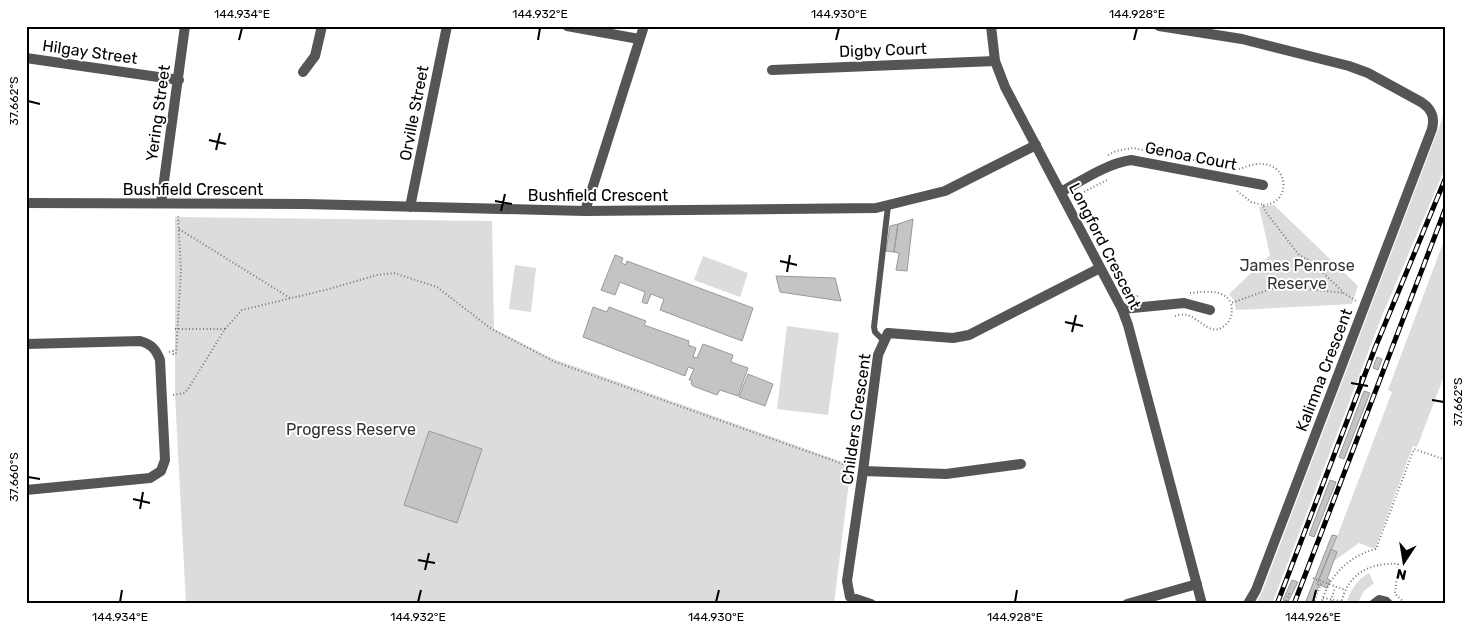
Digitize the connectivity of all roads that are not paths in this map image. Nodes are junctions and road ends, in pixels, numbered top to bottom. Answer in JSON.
{"nodes":[{"id":1,"x":185,"y":26,"type":"edge"},
{"id":2,"x":322,"y":26,"type":"edge"},
{"id":3,"x":446,"y":26,"type":"edge"},
{"id":4,"x":567,"y":26,"type":"edge"},
{"id":5,"x":644,"y":26,"type":"edge"},
{"id":6,"x":991,"y":26,"type":"edge"},
{"id":7,"x":1158,"y":26,"type":"edge"},
{"id":8,"x":640,"y":39,"type":"junction"},
{"id":9,"x":26,"y":58,"type":"edge"},
{"id":10,"x":995,"y":61,"type":"junction"},
{"id":11,"x":772,"y":70,"type":"dead end"},
{"id":12,"x":303,"y":72,"type":"dead end"},
{"id":13,"x":178,"y":80,"type":"junction"},
{"id":14,"x":1036,"y":145,"type":"junction"},
{"id":15,"x":1263,"y":185,"type":"dead end"},
{"id":16,"x":1061,"y":192,"type":"junction"},
{"id":17,"x":26,"y":203,"type":"edge"},
{"id":18,"x":161,"y":203,"type":"junction"},
{"id":19,"x":888,"y":206,"type":"junction"},
{"id":20,"x":410,"y":207,"type":"junction"},
{"id":21,"x":585,"y":211,"type":"junction"},
{"id":22,"x":1100,"y":268,"type":"junction"},
{"id":23,"x":1122,"y":309,"type":"junction"},
{"id":24,"x":1210,"y":310,"type":"dead end"},
{"id":25,"x":884,"y":341,"type":"junction"},
{"id":26,"x":26,"y":344,"type":"edge"},
{"id":27,"x":1022,"y":464,"type":"dead end"},
{"id":28,"x":863,"y":471,"type":"junction"},
{"id":29,"x":26,"y":490,"type":"edge"},
{"id":30,"x":1197,"y":584,"type":"junction"},
{"id":31,"x":871,"y":604,"type":"edge"},
{"id":32,"x":1127,"y":604,"type":"edge"},
{"id":33,"x":1202,"y":604,"type":"edge"},
{"id":34,"x":1248,"y":604,"type":"edge"},
{"id":35,"x":1371,"y":604,"type":"edge"},
{"id":36,"x":1391,"y":604,"type":"edge"}],
"edges":[{"from":1,"to":13,"type":"street","name":"Yering Street"},
{"from":2,"to":12,"type":"street"},
{"from":3,"to":20,"type":"street","name":"Orville Street"},
{"from":4,"to":8,"type":"street"},
{"from":5,"to":8,"type":"street"},
{"from":6,"to":10,"type":"street","name":"Longford Crescent"},
{"from":7,"to":34,"type":"street","name":"Kalimna Crescent"},
{"from":8,"to":21,"type":"street"},
{"from":9,"to":13,"type":"street","name":"Hilgay Street"},
{"from":10,"to":11,"type":"street","name":"Digby Court"},
{"from":10,"to":14,"type":"street","name":"Longford Crescent"},
{"from":13,"to":18,"type":"street","name":"Yering Street"},
{"from":14,"to":16,"type":"street","name":"Longford Crescent"},
{"from":14,"to":19,"type":"street","name":"Bushfield Crescent"},
{"from":15,"to":16,"type":"street","name":"Genoa Court"},
{"from":16,"to":22,"type":"street","name":"Longford Crescent"},
{"from":17,"to":18,"type":"street","name":"Bushfield Crescent"},
{"from":18,"to":20,"type":"street","name":"Bushfield Crescent"},
{"from":19,"to":21,"type":"street","name":"Bushfield Crescent"},
{"from":19,"to":25,"type":"lane"},
{"from":20,"to":21,"type":"street","name":"Bushfield Crescent"},
{"from":22,"to":23,"type":"street","name":"Longford Crescent"},
{"from":22,"to":25,"type":"street","name":"Childers Crescent"},
{"from":23,"to":24,"type":"street"},
{"from":23,"to":30,"type":"street","name":"Longford Crescent"},
{"from":25,"to":28,"type":"street","name":"Childers Crescent"},
{"from":26,"to":29,"type":"street"},
{"from":27,"to":28,"type":"street"},
{"from":28,"to":31,"type":"street","name":"Childers Crescent"},
{"from":30,"to":32,"type":"street"},
{"from":30,"to":33,"type":"street","name":"Longford Crescent"},
{"from":35,"to":36,"type":"lane"}]}
